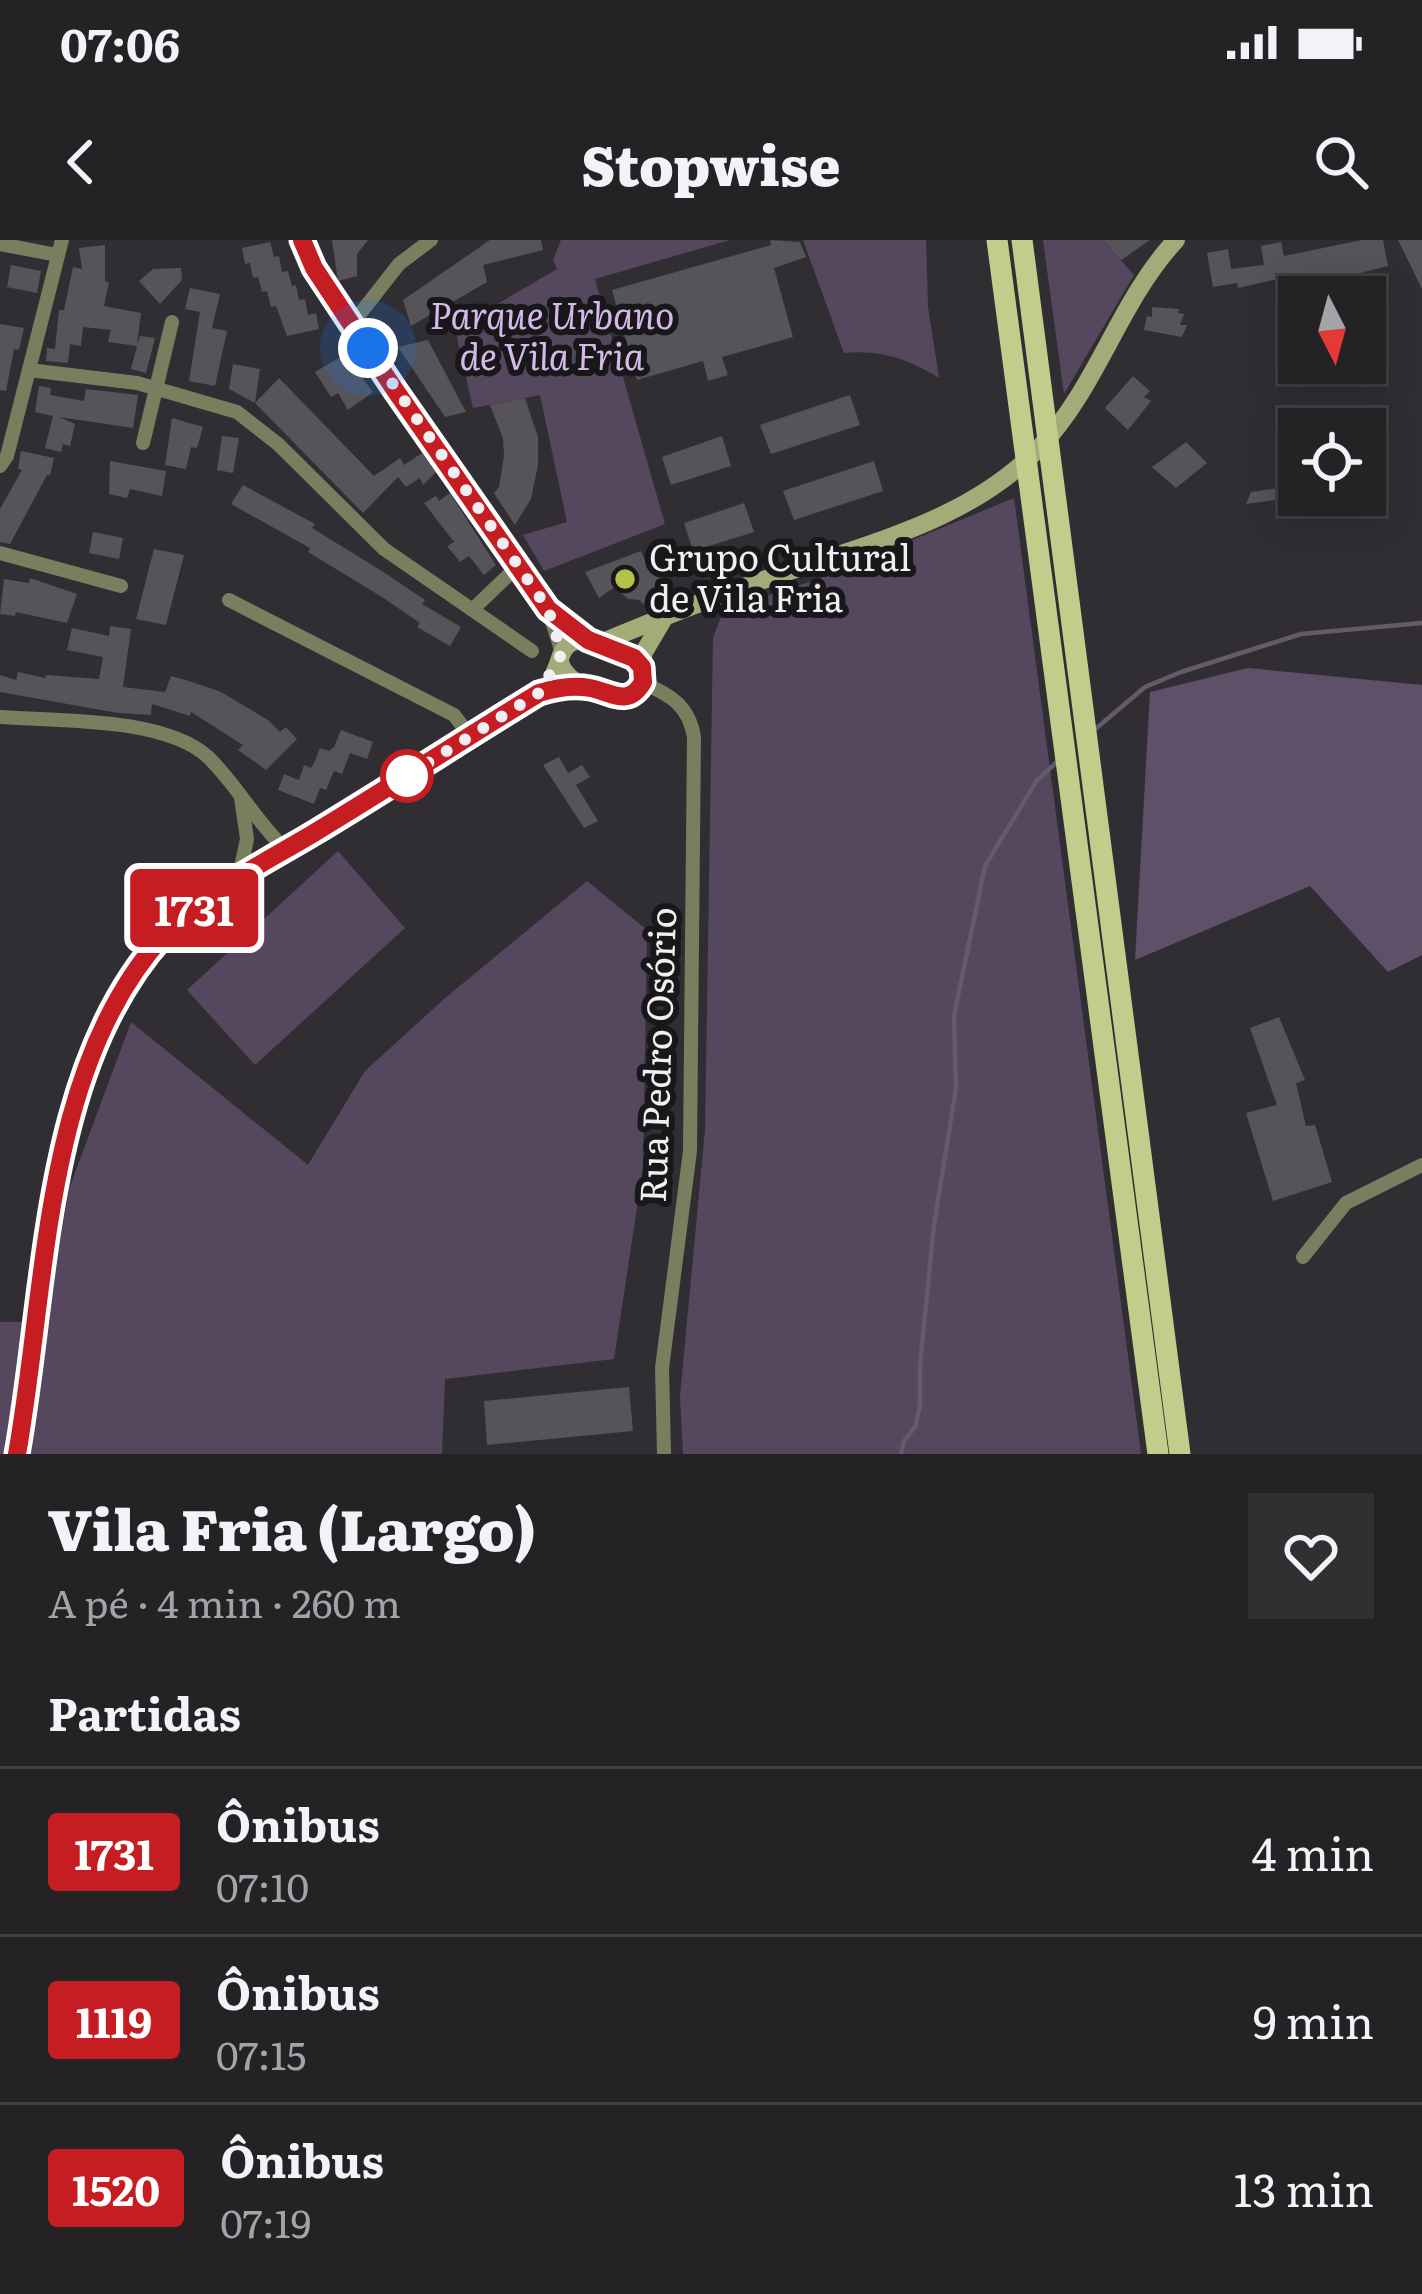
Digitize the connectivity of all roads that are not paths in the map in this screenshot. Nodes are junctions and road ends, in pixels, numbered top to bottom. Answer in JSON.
{"nodes":[{"id":1,"x":302,"y":240,"type":"edge"},
{"id":2,"x":431,"y":240,"type":"edge"},
{"id":3,"x":997,"y":240,"type":"edge"},
{"id":4,"x":1022,"y":240,"type":"edge"},
{"id":5,"x":1176,"y":240,"type":"edge"},
{"id":6,"x":0,"y":244,"type":"edge"},
{"id":7,"x":60,"y":247,"type":"edge"},
{"id":8,"x":172,"y":322,"type":"dead end"},
{"id":9,"x":352,"y":324,"type":"junction"},
{"id":10,"x":29,"y":370,"type":"junction"},
{"id":11,"x":156,"y":388,"type":"junction"},
{"id":12,"x":143,"y":443,"type":"dead end"},
{"id":13,"x":0,"y":466,"type":"edge"},
{"id":14,"x":0,"y":553,"type":"edge"},
{"id":15,"x":518,"y":566,"type":"junction"},
{"id":16,"x":121,"y":586,"type":"dead end"},
{"id":17,"x":230,"y":600,"type":"dead end"},
{"id":18,"x":548,"y":609,"type":"junction"},
{"id":19,"x":472,"y":610,"type":"junction"},
{"id":20,"x":663,"y":620,"type":"junction"},
{"id":21,"x":593,"y":642,"type":"junction"},
{"id":22,"x":532,"y":650,"type":"dead end"},
{"id":23,"x":561,"y":657,"type":"junction"},
{"id":24,"x":642,"y":673,"type":"junction"},
{"id":25,"x":592,"y":688,"type":"junction"},
{"id":26,"x":539,"y":693,"type":"junction"},
{"id":27,"x":0,"y":717,"type":"edge"},
{"id":28,"x":470,"y":736,"type":"junction"},
{"id":29,"x":238,"y":787,"type":"junction"},
{"id":30,"x":286,"y":850,"type":"junction"},
{"id":31,"x":238,"y":881,"type":"junction"},
{"id":32,"x":1422,"y":1165,"type":"edge"},
{"id":33,"x":1303,"y":1257,"type":"dead end"},
{"id":34,"x":17,"y":1454,"type":"edge"},
{"id":35,"x":664,"y":1454,"type":"edge"},
{"id":36,"x":1158,"y":1454,"type":"edge"},
{"id":37,"x":1180,"y":1454,"type":"edge"}],
"edges":[{"from":1,"to":9,"type":"street"},
{"from":2,"to":9,"type":"street"},
{"from":3,"to":36,"type":"main road"},
{"from":4,"to":37,"type":"main road"},
{"from":5,"to":20,"type":"main road"},
{"from":6,"to":7,"type":"street"},
{"from":7,"to":10,"type":"street"},
{"from":8,"to":11,"type":"street"},
{"from":9,"to":15,"type":"street"},
{"from":10,"to":11,"type":"street"},
{"from":10,"to":13,"type":"street"},
{"from":11,"to":12,"type":"street"},
{"from":11,"to":19,"type":"street"},
{"from":14,"to":16,"type":"street"},
{"from":15,"to":18,"type":"street"},
{"from":15,"to":19,"type":"street"},
{"from":17,"to":28,"type":"street"},
{"from":18,"to":21,"type":"street"},
{"from":18,"to":23,"type":"street"},
{"from":19,"to":22,"type":"street"},
{"from":20,"to":21,"type":"main road"},
{"from":20,"to":24,"type":"main road"},
{"from":21,"to":23,"type":"main road"},
{"from":21,"to":24,"type":"main road"},
{"from":23,"to":25,"type":"main road"},
{"from":23,"to":26,"type":"main road"},
{"from":24,"to":25,"type":"main road"},
{"from":24,"to":35,"type":"street","name":"Rua Pedro Osório"},
{"from":25,"to":26,"type":"main road"},
{"from":26,"to":28,"type":"main road"},
{"from":27,"to":29,"type":"street"},
{"from":28,"to":30,"type":"main road"},
{"from":29,"to":30,"type":"street"},
{"from":29,"to":31,"type":"street"},
{"from":30,"to":31,"type":"main road"},
{"from":31,"to":34,"type":"main road"},
{"from":32,"to":33,"type":"street"}]}
